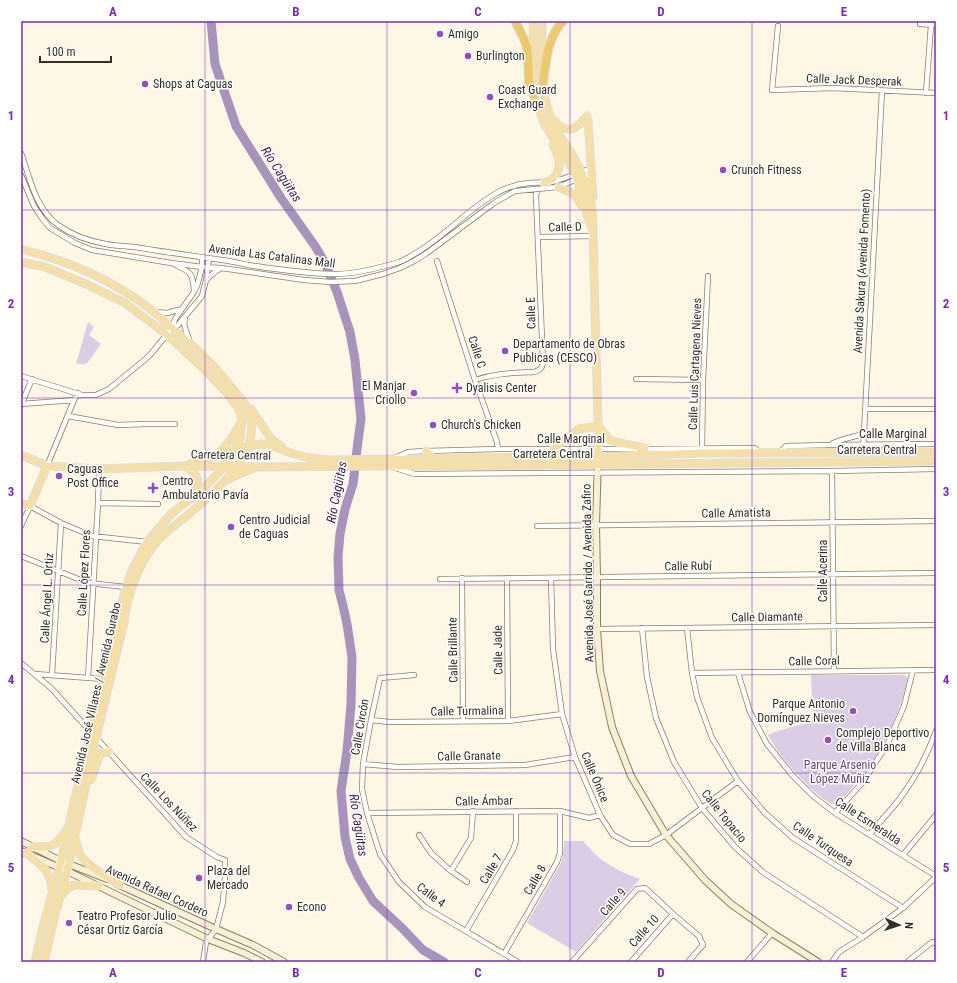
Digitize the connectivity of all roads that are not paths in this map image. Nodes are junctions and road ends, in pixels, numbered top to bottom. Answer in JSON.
{"nodes":[{"id":1,"x":515,"y":21,"type":"edge"},
{"id":2,"x":534,"y":21,"type":"edge"},
{"id":3,"x":542,"y":21,"type":"edge"},
{"id":4,"x":563,"y":21,"type":"edge"},
{"id":5,"x":920,"y":24,"type":"dead end"},
{"id":6,"x":933,"y":25,"type":"edge"},
{"id":7,"x":778,"y":26,"type":"dead end"},
{"id":8,"x":543,"y":83,"type":"junction"},
{"id":9,"x":882,"y":91,"type":"junction"},
{"id":10,"x":926,"y":93,"type":"junction"},
{"id":11,"x":936,"y":93,"type":"edge"},
{"id":12,"x":534,"y":96,"type":"junction"},
{"id":13,"x":551,"y":116,"type":"junction"},
{"id":14,"x":544,"y":123,"type":"junction"},
{"id":15,"x":21,"y":153,"type":"edge"},
{"id":16,"x":592,"y":171,"type":"junction"},
{"id":17,"x":579,"y":175,"type":"junction"},
{"id":18,"x":21,"y":176,"type":"edge"},
{"id":19,"x":544,"y":183,"type":"junction"},
{"id":20,"x":558,"y":187,"type":"junction"},
{"id":21,"x":537,"y":189,"type":"junction"},
{"id":22,"x":590,"y":215,"type":"junction"},
{"id":23,"x":593,"y":234,"type":"junction"},
{"id":24,"x":538,"y":238,"type":"junction"},
{"id":25,"x":21,"y":249,"type":"edge"},
{"id":26,"x":202,"y":258,"type":"junction"},
{"id":27,"x":209,"y":258,"type":"junction"},
{"id":28,"x":437,"y":261,"type":"dead end"},
{"id":29,"x":21,"y":262,"type":"edge"},
{"id":30,"x":171,"y":263,"type":"junction"},
{"id":31,"x":202,"y":267,"type":"junction"},
{"id":32,"x":208,"y":267,"type":"junction"},
{"id":33,"x":221,"y":268,"type":"junction"},
{"id":34,"x":708,"y":276,"type":"dead end"},
{"id":35,"x":206,"y":280,"type":"junction"},
{"id":36,"x":194,"y":292,"type":"junction"},
{"id":37,"x":182,"y":309,"type":"junction"},
{"id":38,"x":155,"y":312,"type":"junction"},
{"id":39,"x":188,"y":314,"type":"junction"},
{"id":40,"x":172,"y":328,"type":"junction"},
{"id":41,"x":166,"y":334,"type":"junction"},
{"id":42,"x":190,"y":344,"type":"junction"},
{"id":43,"x":21,"y":376,"type":"edge"},
{"id":44,"x":32,"y":379,"type":"junction"},
{"id":45,"x":636,"y":379,"type":"dead end"},
{"id":46,"x":476,"y":380,"type":"junction"},
{"id":47,"x":703,"y":380,"type":"junction"},
{"id":48,"x":78,"y":393,"type":"junction"},
{"id":49,"x":74,"y":400,"type":"junction"},
{"id":50,"x":244,"y":402,"type":"junction"},
{"id":51,"x":21,"y":404,"type":"edge"},
{"id":52,"x":865,"y":409,"type":"junction"},
{"id":53,"x":936,"y":409,"type":"edge"},
{"id":54,"x":68,"y":416,"type":"junction"},
{"id":55,"x":242,"y":420,"type":"junction"},
{"id":56,"x":175,"y":424,"type":"dead end"},
{"id":57,"x":598,"y":426,"type":"junction"},
{"id":58,"x":863,"y":434,"type":"junction"},
{"id":59,"x":830,"y":444,"type":"junction"},
{"id":60,"x":936,"y":444,"type":"edge"},
{"id":61,"x":248,"y":446,"type":"junction"},
{"id":62,"x":645,"y":448,"type":"junction"},
{"id":63,"x":863,"y":448,"type":"junction"},
{"id":64,"x":498,"y":449,"type":"junction"},
{"id":65,"x":552,"y":449,"type":"junction"},
{"id":66,"x":598,"y":449,"type":"junction"},
{"id":67,"x":235,"y":450,"type":"junction"},
{"id":68,"x":702,"y":450,"type":"junction"},
{"id":69,"x":426,"y":451,"type":"junction"},
{"id":70,"x":780,"y":452,"type":"junction"},
{"id":71,"x":936,"y":452,"type":"edge"},
{"id":72,"x":294,"y":454,"type":"junction"},
{"id":73,"x":21,"y":455,"type":"edge"},
{"id":74,"x":217,"y":456,"type":"junction"},
{"id":75,"x":434,"y":459,"type":"junction"},
{"id":76,"x":598,"y":461,"type":"junction"},
{"id":77,"x":901,"y":461,"type":"junction"},
{"id":78,"x":936,"y":461,"type":"edge"},
{"id":79,"x":378,"y":462,"type":"junction"},
{"id":80,"x":819,"y":462,"type":"junction"},
{"id":81,"x":328,"y":464,"type":"junction"},
{"id":82,"x":659,"y":464,"type":"junction"},
{"id":83,"x":528,"y":465,"type":"junction"},
{"id":84,"x":47,"y":466,"type":"junction"},
{"id":85,"x":184,"y":466,"type":"junction"},
{"id":86,"x":388,"y":466,"type":"junction"},
{"id":87,"x":224,"y":467,"type":"junction"},
{"id":88,"x":237,"y":467,"type":"junction"},
{"id":89,"x":260,"y":467,"type":"junction"},
{"id":90,"x":99,"y":469,"type":"junction"},
{"id":91,"x":936,"y":469,"type":"edge"},
{"id":92,"x":832,"y":471,"type":"junction"},
{"id":93,"x":528,"y":473,"type":"junction"},
{"id":94,"x":597,"y":473,"type":"junction"},
{"id":95,"x":225,"y":481,"type":"junction"},
{"id":96,"x":193,"y":497,"type":"junction"},
{"id":97,"x":21,"y":503,"type":"edge"},
{"id":98,"x":98,"y":503,"type":"junction"},
{"id":99,"x":158,"y":504,"type":"dead end"},
{"id":100,"x":30,"y":506,"type":"junction"},
{"id":101,"x":936,"y":521,"type":"edge"},
{"id":102,"x":832,"y":522,"type":"junction"},
{"id":103,"x":61,"y":523,"type":"junction"},
{"id":104,"x":596,"y":525,"type":"junction"},
{"id":105,"x":21,"y":526,"type":"edge"},
{"id":106,"x":537,"y":526,"type":"dead end"},
{"id":107,"x":96,"y":537,"type":"junction"},
{"id":108,"x":147,"y":542,"type":"junction"},
{"id":109,"x":21,"y":556,"type":"edge"},
{"id":110,"x":58,"y":571,"type":"junction"},
{"id":111,"x":936,"y":573,"type":"edge"},
{"id":112,"x":833,"y":574,"type":"junction"},
{"id":113,"x":597,"y":577,"type":"junction"},
{"id":114,"x":462,"y":578,"type":"junction"},
{"id":115,"x":507,"y":578,"type":"junction"},
{"id":116,"x":551,"y":578,"type":"junction"},
{"id":117,"x":440,"y":579,"type":"dead end"},
{"id":118,"x":93,"y":584,"type":"junction"},
{"id":119,"x":126,"y":587,"type":"junction"},
{"id":120,"x":936,"y":625,"type":"edge"},
{"id":121,"x":833,"y":626,"type":"junction"},
{"id":122,"x":642,"y":628,"type":"junction"},
{"id":123,"x":687,"y":628,"type":"junction"},
{"id":124,"x":597,"y":629,"type":"junction"},
{"id":125,"x":21,"y":663,"type":"edge"},
{"id":126,"x":834,"y":670,"type":"junction"},
{"id":127,"x":913,"y":670,"type":"junction"},
{"id":128,"x":936,"y":670,"type":"edge"},
{"id":129,"x":738,"y":672,"type":"junction"},
{"id":130,"x":692,"y":673,"type":"junction"},
{"id":131,"x":35,"y":674,"type":"junction"},
{"id":132,"x":414,"y":675,"type":"dead end"},
{"id":133,"x":52,"y":676,"type":"junction"},
{"id":134,"x":88,"y":678,"type":"junction"},
{"id":135,"x":104,"y":679,"type":"junction"},
{"id":136,"x":562,"y":714,"type":"junction"},
{"id":137,"x":371,"y":720,"type":"junction"},
{"id":138,"x":508,"y":721,"type":"junction"},
{"id":139,"x":463,"y":722,"type":"junction"},
{"id":140,"x":936,"y":731,"type":"edge"},
{"id":141,"x":93,"y":736,"type":"junction"},
{"id":142,"x":109,"y":752,"type":"junction"},
{"id":143,"x":575,"y":757,"type":"junction"},
{"id":144,"x":364,"y":764,"type":"junction"},
{"id":145,"x":738,"y":781,"type":"junction"},
{"id":146,"x":73,"y":806,"type":"junction"},
{"id":147,"x":82,"y":806,"type":"junction"},
{"id":148,"x":702,"y":808,"type":"junction"},
{"id":149,"x":560,"y":810,"type":"junction"},
{"id":150,"x":473,"y":811,"type":"junction"},
{"id":151,"x":516,"y":811,"type":"junction"},
{"id":152,"x":835,"y":812,"type":"junction"},
{"id":153,"x":367,"y":813,"type":"junction"},
{"id":154,"x":600,"y":815,"type":"junction"},
{"id":155,"x":936,"y":815,"type":"edge"},
{"id":156,"x":68,"y":828,"type":"junction"},
{"id":157,"x":870,"y":834,"type":"junction"},
{"id":158,"x":419,"y":835,"type":"dead end"},
{"id":159,"x":666,"y":835,"type":"junction"},
{"id":160,"x":75,"y":837,"type":"junction"},
{"id":161,"x":21,"y":841,"type":"edge"},
{"id":162,"x":32,"y":847,"type":"junction"},
{"id":163,"x":23,"y":852,"type":"edge"},
{"id":164,"x":903,"y":855,"type":"junction"},
{"id":165,"x":60,"y":864,"type":"junction"},
{"id":166,"x":68,"y":868,"type":"junction"},
{"id":167,"x":451,"y":871,"type":"junction"},
{"id":168,"x":936,"y":877,"type":"edge"},
{"id":169,"x":467,"y":882,"type":"dead end"},
{"id":170,"x":120,"y":885,"type":"junction"},
{"id":171,"x":98,"y":886,"type":"junction"},
{"id":172,"x":52,"y":894,"type":"junction"},
{"id":173,"x":59,"y":898,"type":"junction"},
{"id":174,"x":903,"y":908,"type":"junction"},
{"id":175,"x":673,"y":914,"type":"junction"},
{"id":176,"x":216,"y":929,"type":"junction"},
{"id":177,"x":42,"y":930,"type":"junction"},
{"id":178,"x":466,"y":931,"type":"junction"},
{"id":179,"x":51,"y":932,"type":"junction"},
{"id":180,"x":772,"y":933,"type":"junction"},
{"id":181,"x":863,"y":937,"type":"junction"},
{"id":182,"x":208,"y":939,"type":"junction"},
{"id":183,"x":936,"y":943,"type":"edge"},
{"id":184,"x":504,"y":954,"type":"junction"},
{"id":185,"x":35,"y":962,"type":"edge"},
{"id":186,"x":44,"y":962,"type":"edge"},
{"id":187,"x":203,"y":962,"type":"edge"},
{"id":188,"x":262,"y":962,"type":"edge"},
{"id":189,"x":284,"y":962,"type":"edge"},
{"id":190,"x":518,"y":962,"type":"edge"},
{"id":191,"x":572,"y":962,"type":"edge"},
{"id":192,"x":631,"y":962,"type":"edge"},
{"id":193,"x":688,"y":962,"type":"edge"},
{"id":194,"x":747,"y":962,"type":"edge"},
{"id":195,"x":818,"y":962,"type":"edge"},
{"id":196,"x":832,"y":962,"type":"edge"},
{"id":197,"x":907,"y":962,"type":"edge"}],
"edges":[{"from":1,"to":12,"type":"highway"},
{"from":2,"to":12,"type":"main road"},
{"from":3,"to":8,"type":"main road"},
{"from":4,"to":8,"type":"highway"},
{"from":5,"to":6,"type":"street"},
{"from":6,"to":10,"type":"street"},
{"from":7,"to":9,"type":"street","name":"Calle Jack Desperak"},
{"from":8,"to":13,"type":"main road"},
{"from":9,"to":10,"type":"street","name":"Calle Jack Desperak"},
{"from":9,"to":52,"type":"street","name":"Avenida Sakura (Avenida Fomento)"},
{"from":10,"to":11,"type":"street","name":"Calle Jack Desperak"},
{"from":12,"to":14,"type":"main road"},
{"from":13,"to":16,"type":"main road"},
{"from":13,"to":17,"type":"main road"},
{"from":14,"to":17,"type":"main road"},
{"from":14,"to":19,"type":"main road"},
{"from":15,"to":26,"type":"street","name":"Avenida Las Catalinas Mall"},
{"from":16,"to":17,"type":"street","name":"Avenida Las Catalinas Mall"},
{"from":16,"to":22,"type":"main road"},
{"from":17,"to":19,"type":"street","name":"Avenida Las Catalinas Mall"},
{"from":17,"to":20,"type":"street","name":"Avenida Las Catalinas Mall"},
{"from":17,"to":22,"type":"main road"},
{"from":18,"to":30,"type":"street","name":"Avenida Las Catalinas Mall"},
{"from":19,"to":27,"type":"street","name":"Avenida Las Catalinas Mall"},
{"from":20,"to":21,"type":"street","name":"Avenida Las Catalinas Mall"},
{"from":20,"to":22,"type":"main road"},
{"from":21,"to":24,"type":"street","name":"Calle E"},
{"from":21,"to":33,"type":"street","name":"Avenida Las Catalinas Mall"},
{"from":22,"to":23,"type":"main road"},
{"from":23,"to":24,"type":"street","name":"Calle D"},
{"from":23,"to":57,"type":"main road"},
{"from":24,"to":46,"type":"street","name":"Calle E"},
{"from":25,"to":38,"type":"main road"},
{"from":26,"to":27,"type":"street","name":"Avenida Las Catalinas Mall"},
{"from":26,"to":31,"type":"street"},
{"from":27,"to":32,"type":"street"},
{"from":28,"to":46,"type":"street","name":"Calle C"},
{"from":29,"to":41,"type":"main road"},
{"from":30,"to":31,"type":"street","name":"Avenida Las Catalinas Mall"},
{"from":30,"to":36,"type":"street"},
{"from":31,"to":32,"type":"street","name":"Avenida Las Catalinas Mall"},
{"from":31,"to":36,"type":"street"},
{"from":32,"to":33,"type":"street","name":"Avenida Las Catalinas Mall"},
{"from":32,"to":35,"type":"street"},
{"from":33,"to":35,"type":"street"},
{"from":34,"to":47,"type":"street","name":"Calle Luis Cartagena Nieves"},
{"from":35,"to":39,"type":"street"},
{"from":36,"to":37,"type":"street"},
{"from":37,"to":38,"type":"street"},
{"from":37,"to":40,"type":"street"},
{"from":38,"to":40,"type":"main road"},
{"from":39,"to":40,"type":"street"},
{"from":39,"to":42,"type":"street"},
{"from":40,"to":41,"type":"street"},
{"from":40,"to":42,"type":"main road"},
{"from":41,"to":48,"type":"street"},
{"from":41,"to":55,"type":"main road"},
{"from":42,"to":50,"type":"main road"},
{"from":43,"to":44,"type":"street"},
{"from":44,"to":48,"type":"street"},
{"from":44,"to":51,"type":"street"},
{"from":45,"to":47,"type":"street"},
{"from":46,"to":64,"type":"street","name":"Calle C"},
{"from":47,"to":68,"type":"street","name":"Calle Luis Cartagena Nieves"},
{"from":48,"to":49,"type":"street"},
{"from":49,"to":51,"type":"street"},
{"from":49,"to":54,"type":"street"},
{"from":50,"to":61,"type":"main road","name":"Avenida José Villares / Avenida Gurabo"},
{"from":50,"to":72,"type":"main road"},
{"from":52,"to":53,"type":"street"},
{"from":52,"to":58,"type":"street","name":"Avenida Sakura (Avenida Fomento)"},
{"from":54,"to":56,"type":"street"},
{"from":54,"to":84,"type":"street"},
{"from":55,"to":67,"type":"main road","name":"Avenida José Villares / Avenida Gurabo"},
{"from":55,"to":74,"type":"main road"},
{"from":57,"to":62,"type":"main road"},
{"from":57,"to":65,"type":"main road"},
{"from":57,"to":66,"type":"main road"},
{"from":58,"to":59,"type":"street"},
{"from":58,"to":63,"type":"street","name":"Avenida Sakura (Avenida Fomento)"},
{"from":59,"to":63,"type":"street","name":"Calle Marginal"},
{"from":59,"to":70,"type":"street","name":"Calle Marginal"},
{"from":60,"to":63,"type":"street","name":"Calle Marginal"},
{"from":61,"to":67,"type":"main road","name":"Carretera Central"},
{"from":61,"to":72,"type":"main road","name":"Carretera Central"},
{"from":61,"to":88,"type":"main road","name":"Avenida José Villares / Avenida Gurabo"},
{"from":62,"to":66,"type":"street","name":"Calle Marginal"},
{"from":62,"to":68,"type":"street","name":"Calle Marginal"},
{"from":63,"to":70,"type":"main road","name":"Carretera Central"},
{"from":63,"to":71,"type":"main road","name":"Carretera Central"},
{"from":63,"to":77,"type":"main road"},
{"from":63,"to":80,"type":"main road"},
{"from":64,"to":65,"type":"street","name":"Calle Marginal"},
{"from":64,"to":69,"type":"street","name":"Calle Marginal"},
{"from":65,"to":66,"type":"street","name":"Calle Marginal"},
{"from":66,"to":76,"type":"main road"},
{"from":67,"to":74,"type":"main road","name":"Carretera Central"},
{"from":67,"to":87,"type":"main road","name":"Avenida José Villares / Avenida Gurabo"},
{"from":68,"to":70,"type":"main road","name":"Carretera Central"},
{"from":68,"to":76,"type":"main road","name":"Carretera Central"},
{"from":68,"to":82,"type":"main road"},
{"from":69,"to":75,"type":"main road"},
{"from":69,"to":79,"type":"street","name":"Calle Marginal"},
{"from":72,"to":81,"type":"main road","name":"Carretera Central"},
{"from":73,"to":84,"type":"main road"},
{"from":74,"to":85,"type":"main road","name":"Carretera Central"},
{"from":75,"to":76,"type":"main road","name":"Carretera Central"},
{"from":75,"to":79,"type":"main road","name":"Carretera Central"},
{"from":76,"to":82,"type":"main road","name":"Carretera Central"},
{"from":76,"to":83,"type":"main road","name":"Carretera Central"},
{"from":76,"to":94,"type":"street","name":"Avenida José Garrido / Avenida Zafiro"},
{"from":77,"to":78,"type":"main road","name":"Carretera Central"},
{"from":77,"to":80,"type":"main road","name":"Carretera Central"},
{"from":79,"to":81,"type":"main road","name":"Carretera Central"},
{"from":79,"to":86,"type":"main road","name":"Carretera Central"},
{"from":80,"to":82,"type":"main road","name":"Carretera Central"},
{"from":81,"to":89,"type":"main road","name":"Carretera Central"},
{"from":83,"to":86,"type":"main road","name":"Carretera Central"},
{"from":83,"to":93,"type":"street"},
{"from":84,"to":90,"type":"main road"},
{"from":84,"to":100,"type":"main road"},
{"from":85,"to":87,"type":"main road","name":"Carretera Central"},
{"from":85,"to":90,"type":"main road"},
{"from":85,"to":96,"type":"main road"},
{"from":86,"to":93,"type":"street"},
{"from":87,"to":88,"type":"main road","name":"Carretera Central"},
{"from":87,"to":96,"type":"main road","name":"Avenida José Villares / Avenida Gurabo"},
{"from":88,"to":89,"type":"main road","name":"Carretera Central"},
{"from":88,"to":95,"type":"main road","name":"Avenida José Villares / Avenida Gurabo"},
{"from":89,"to":95,"type":"main road"},
{"from":90,"to":98,"type":"street","name":"Calle López Flores"},
{"from":91,"to":92,"type":"street"},
{"from":92,"to":94,"type":"street"},
{"from":92,"to":102,"type":"street","name":"Calle Acerina"},
{"from":93,"to":94,"type":"street"},
{"from":94,"to":104,"type":"street","name":"Avenida José Garrido / Avenida Zafiro"},
{"from":95,"to":141,"type":"main road","name":"Avenida José Villares / Avenida Gurabo"},
{"from":96,"to":108,"type":"main road","name":"Avenida José Villares / Avenida Gurabo"},
{"from":97,"to":100,"type":"main road"},
{"from":98,"to":99,"type":"street"},
{"from":98,"to":107,"type":"street","name":"Calle López Flores"},
{"from":100,"to":103,"type":"street"},
{"from":100,"to":105,"type":"street"},
{"from":101,"to":102,"type":"street","name":"Calle Amatista"},
{"from":102,"to":104,"type":"street","name":"Calle Amatista"},
{"from":102,"to":112,"type":"street","name":"Calle Acerina"},
{"from":103,"to":107,"type":"street"},
{"from":103,"to":110,"type":"street","name":"Calle Ángel L. Ortiz"},
{"from":104,"to":106,"type":"street","name":"Calle Amatista"},
{"from":104,"to":113,"type":"street","name":"Avenida José Garrido / Avenida Zafiro"},
{"from":107,"to":108,"type":"street"},
{"from":107,"to":118,"type":"street","name":"Calle López Flores"},
{"from":108,"to":119,"type":"main road","name":"Avenida José Villares / Avenida Gurabo"},
{"from":109,"to":110,"type":"street"},
{"from":110,"to":118,"type":"street"},
{"from":110,"to":133,"type":"street","name":"Calle Ángel L. Ortiz"},
{"from":111,"to":112,"type":"street","name":"Calle Rubí"},
{"from":112,"to":113,"type":"street","name":"Calle Rubí"},
{"from":112,"to":121,"type":"street","name":"Calle Acerina"},
{"from":113,"to":116,"type":"street","name":"Calle Rubí"},
{"from":113,"to":124,"type":"street","name":"Avenida José Garrido / Avenida Zafiro"},
{"from":114,"to":115,"type":"street","name":"Calle Rubí"},
{"from":114,"to":117,"type":"street","name":"Calle Rubí"},
{"from":114,"to":139,"type":"street","name":"Calle Brillante"},
{"from":115,"to":116,"type":"street","name":"Calle Rubí"},
{"from":115,"to":138,"type":"street","name":"Calle Jade"},
{"from":116,"to":136,"type":"street","name":"Calle Ónice"},
{"from":118,"to":119,"type":"street"},
{"from":118,"to":134,"type":"street","name":"Calle López Flores"},
{"from":119,"to":135,"type":"main road","name":"Avenida José Villares / Avenida Gurabo"},
{"from":120,"to":121,"type":"street","name":"Calle Diamante"},
{"from":121,"to":123,"type":"street","name":"Calle Diamante"},
{"from":121,"to":126,"type":"street","name":"Calle Acerina"},
{"from":122,"to":123,"type":"street","name":"Calle Diamante"},
{"from":122,"to":124,"type":"street","name":"Calle Diamante"},
{"from":122,"to":148,"type":"street","name":"Calle Topacio"},
{"from":123,"to":130,"type":"street","name":"Calle Turquesa"},
{"from":124,"to":159,"type":"street","name":"Avenida José Garrido / Avenida Zafiro"},
{"from":125,"to":131,"type":"street","name":"Calle Los Núñez"},
{"from":126,"to":127,"type":"street","name":"Calle Coral"},
{"from":126,"to":129,"type":"street","name":"Calle Coral"},
{"from":127,"to":128,"type":"street","name":"Calle Coral"},
{"from":127,"to":152,"type":"street"},
{"from":129,"to":130,"type":"street","name":"Calle Coral"},
{"from":129,"to":152,"type":"street","name":"Calle Esmeralda"},
{"from":130,"to":145,"type":"street","name":"Calle Turquesa"},
{"from":131,"to":133,"type":"street"},
{"from":131,"to":141,"type":"street","name":"Calle Los Núñez"},
{"from":132,"to":137,"type":"street","name":"Calle Circón"},
{"from":133,"to":134,"type":"street"},
{"from":134,"to":135,"type":"street"},
{"from":135,"to":141,"type":"main road","name":"Avenida José Villares / Avenida Gurabo"},
{"from":136,"to":138,"type":"street","name":"Calle Turmalina"},
{"from":136,"to":143,"type":"street","name":"Calle Ónice"},
{"from":137,"to":139,"type":"street","name":"Calle Turmalina"},
{"from":137,"to":144,"type":"street","name":"Calle Circón"},
{"from":138,"to":139,"type":"street","name":"Calle Turmalina"},
{"from":140,"to":157,"type":"street"},
{"from":141,"to":142,"type":"street","name":"Calle Los Núñez"},
{"from":141,"to":146,"type":"main road","name":"Avenida José Villares / Avenida Gurabo"},
{"from":141,"to":147,"type":"main road","name":"Avenida José Villares / Avenida Gurabo"},
{"from":142,"to":147,"type":"main road"},
{"from":142,"to":176,"type":"street","name":"Calle Los Núñez"},
{"from":143,"to":144,"type":"street","name":"Calle Granate"},
{"from":143,"to":154,"type":"street","name":"Calle Ónice"},
{"from":144,"to":153,"type":"street","name":"Calle Circón"},
{"from":145,"to":148,"type":"street","name":"Calle Ónice"},
{"from":145,"to":174,"type":"street","name":"Calle Turquesa"},
{"from":146,"to":147,"type":"main road"},
{"from":146,"to":156,"type":"main road","name":"Avenida José Villares / Avenida Gurabo"},
{"from":147,"to":160,"type":"main road","name":"Avenida José Villares / Avenida Gurabo"},
{"from":148,"to":159,"type":"street","name":"Calle Ónice"},
{"from":148,"to":181,"type":"street","name":"Calle Topacio"},
{"from":149,"to":151,"type":"street","name":"Calle Ámbar"},
{"from":149,"to":154,"type":"street","name":"Calle Ámbar"},
{"from":149,"to":184,"type":"street","name":"Calle 8"},
{"from":150,"to":151,"type":"street","name":"Calle Ámbar"},
{"from":150,"to":153,"type":"street","name":"Calle Ámbar"},
{"from":150,"to":167,"type":"street"},
{"from":151,"to":178,"type":"street","name":"Calle 7"},
{"from":152,"to":157,"type":"street","name":"Calle Esmeralda"},
{"from":153,"to":178,"type":"street","name":"Calle 4"},
{"from":154,"to":159,"type":"street","name":"Calle Ónice"},
{"from":155,"to":164,"type":"street"},
{"from":156,"to":162,"type":"main road"},
{"from":156,"to":165,"type":"main road","name":"Avenida José Villares / Avenida Gurabo"},
{"from":157,"to":164,"type":"street","name":"Calle Esmeralda"},
{"from":158,"to":167,"type":"street"},
{"from":159,"to":180,"type":"street","name":"Avenida José Garrido / Avenida Zafiro"},
{"from":160,"to":166,"type":"main road","name":"Avenida José Villares / Avenida Gurabo"},
{"from":160,"to":170,"type":"main road"},
{"from":161,"to":162,"type":"street","name":"Avenida Rafael Cordero"},
{"from":162,"to":165,"type":"street","name":"Avenida Rafael Cordero"},
{"from":163,"to":165,"type":"street","name":"Avenida Rafael Cordero"},
{"from":163,"to":172,"type":"main road"},
{"from":164,"to":168,"type":"street","name":"Calle Esmeralda"},
{"from":165,"to":166,"type":"street","name":"Avenida Rafael Cordero"},
{"from":165,"to":172,"type":"main road","name":"Avenida José Villares / Avenida Gurabo"},
{"from":166,"to":170,"type":"street","name":"Avenida Rafael Cordero"},
{"from":166,"to":171,"type":"street","name":"Avenida Rafael Cordero"},
{"from":166,"to":173,"type":"main road","name":"Avenida José Villares / Avenida Gurabo"},
{"from":167,"to":169,"type":"street"},
{"from":168,"to":174,"type":"street"},
{"from":170,"to":176,"type":"street","name":"Avenida Rafael Cordero"},
{"from":171,"to":173,"type":"main road"},
{"from":171,"to":182,"type":"street","name":"Avenida Rafael Cordero"},
{"from":172,"to":177,"type":"main road","name":"Avenida José Villares / Avenida Gurabo"},
{"from":173,"to":179,"type":"main road","name":"Avenida José Villares / Avenida Gurabo"},
{"from":174,"to":181,"type":"street"},
{"from":175,"to":191,"type":"street","name":"Calle 9"},
{"from":175,"to":192,"type":"street","name":"Calle 10"},
{"from":175,"to":193,"type":"street"},
{"from":176,"to":182,"type":"street"},
{"from":176,"to":189,"type":"street","name":"Avenida Rafael Cordero"},
{"from":177,"to":179,"type":"main road"},
{"from":177,"to":185,"type":"main road","name":"Avenida José Villares / Avenida Gurabo"},
{"from":178,"to":184,"type":"street","name":"Calle 4"},
{"from":179,"to":186,"type":"main road","name":"Avenida José Villares / Avenida Gurabo"},
{"from":180,"to":194,"type":"street"},
{"from":180,"to":195,"type":"street","name":"Avenida José Garrido / Avenida Zafiro"},
{"from":181,"to":196,"type":"street"},
{"from":182,"to":187,"type":"street"},
{"from":182,"to":188,"type":"street","name":"Avenida Rafael Cordero"},
{"from":183,"to":197,"type":"street"},
{"from":184,"to":190,"type":"street","name":"Calle 4"}]}
